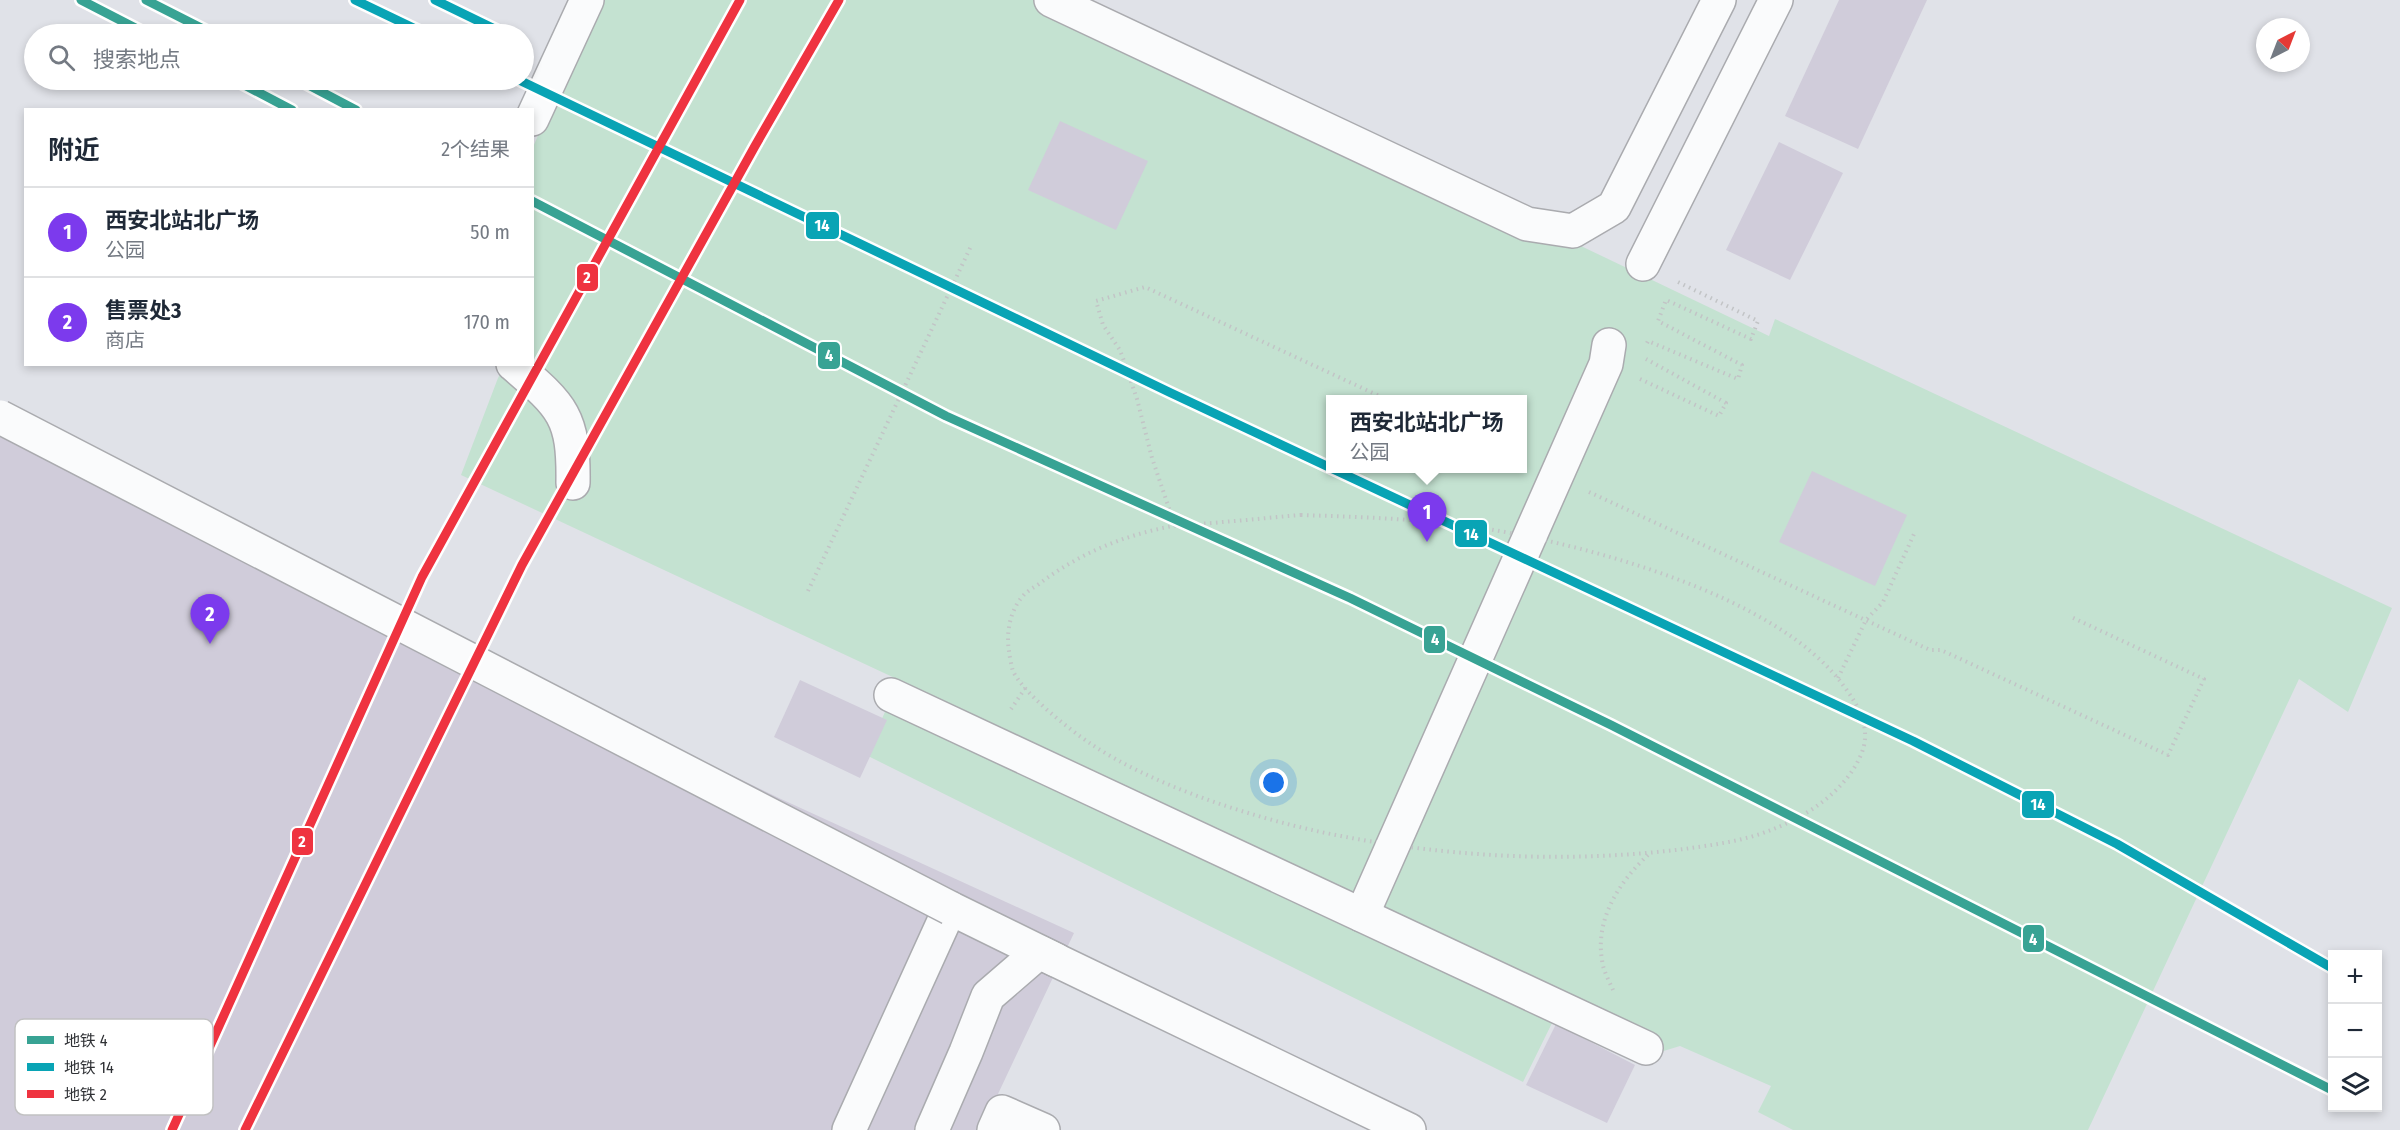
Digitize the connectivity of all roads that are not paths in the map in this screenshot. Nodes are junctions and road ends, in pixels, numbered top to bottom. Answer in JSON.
{"nodes":[{"id":1,"x":587,"y":0,"type":"edge"},
{"id":2,"x":1051,"y":0,"type":"edge"},
{"id":3,"x":1719,"y":0,"type":"edge"},
{"id":4,"x":1776,"y":0,"type":"edge"},
{"id":5,"x":534,"y":115,"type":"edge"},
{"id":6,"x":1643,"y":264,"type":"road end"},
{"id":7,"x":1607,"y":355,"type":"road end"},
{"id":8,"x":515,"y":366,"type":"edge"},
{"id":9,"x":0,"y":417,"type":"edge"},
{"id":10,"x":573,"y":483,"type":"dead end"},
{"id":11,"x":891,"y":695,"type":"dead end"},
{"id":12,"x":950,"y":908,"type":"junction"},
{"id":13,"x":1362,"y":915,"type":"junction"},
{"id":14,"x":1152,"y":1007,"type":"junction"},
{"id":15,"x":1646,"y":1048,"type":"dead end"},
{"id":16,"x":849,"y":1130,"type":"edge"},
{"id":17,"x":932,"y":1130,"type":"edge"},
{"id":18,"x":994,"y":1130,"type":"edge"},
{"id":19,"x":1043,"y":1130,"type":"edge"},
{"id":20,"x":1409,"y":1130,"type":"edge"}],
"edges":[{"from":1,"to":5,"type":"main road"},
{"from":2,"to":3,"type":"main road"},
{"from":4,"to":6,"type":"main road"},
{"from":7,"to":13,"type":"main road"},
{"from":8,"to":10,"type":"main road"},
{"from":9,"to":12,"type":"main road","bridge":true},
{"from":11,"to":13,"type":"main road"},
{"from":12,"to":14,"type":"main road"},
{"from":12,"to":16,"type":"main road"},
{"from":13,"to":15,"type":"main road"},
{"from":14,"to":17,"type":"main road"},
{"from":14,"to":20,"type":"main road"},
{"from":18,"to":19,"type":"main road"}]}
